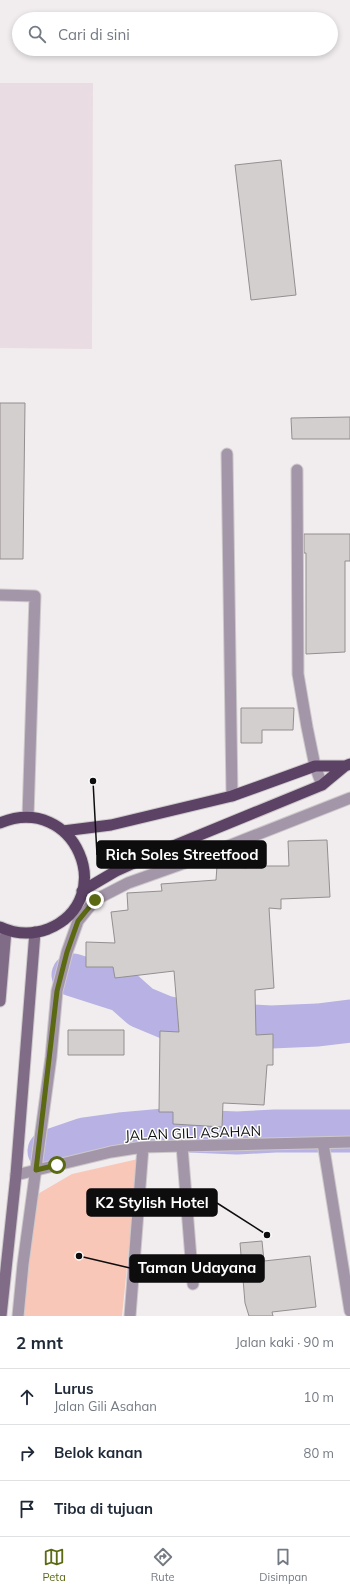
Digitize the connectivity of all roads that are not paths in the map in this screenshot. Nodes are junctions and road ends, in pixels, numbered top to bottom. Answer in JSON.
{"nodes":[{"id":1,"x":227,"y":454,"type":"dead end"},
{"id":2,"x":297,"y":470,"type":"dead end"},
{"id":3,"x":0,"y":595,"type":"edge"},
{"id":4,"x":348,"y":765,"type":"edge"},
{"id":5,"x":316,"y":766,"type":"junction"},
{"id":6,"x":322,"y":784,"type":"junction"},
{"id":7,"x":232,"y":796,"type":"junction"},
{"id":8,"x":350,"y":798,"type":"edge"},
{"id":9,"x":28,"y":817,"type":"junction"},
{"id":10,"x":0,"y":823,"type":"edge"},
{"id":11,"x":63,"y":830,"type":"junction"},
{"id":12,"x":82,"y":891,"type":"junction"},
{"id":13,"x":3,"y":928,"type":"edge"},
{"id":14,"x":36,"y":932,"type":"junction"},
{"id":15,"x":0,"y":1001,"type":"edge"},
{"id":16,"x":350,"y":1142,"type":"edge"},
{"id":17,"x":323,"y":1143,"type":"junction"},
{"id":18,"x":182,"y":1146,"type":"junction"},
{"id":19,"x":143,"y":1148,"type":"junction"},
{"id":20,"x":36,"y":1170,"type":"junction"},
{"id":21,"x":16,"y":1175,"type":"junction"},
{"id":22,"x":193,"y":1284,"type":"dead end"},
{"id":23,"x":350,"y":1310,"type":"edge"},
{"id":24,"x":1,"y":1316,"type":"edge"},
{"id":25,"x":18,"y":1316,"type":"edge"},
{"id":26,"x":130,"y":1316,"type":"edge"}],
"edges":[{"from":1,"to":7,"type":"street"},
{"from":2,"to":5,"type":"street"},
{"from":3,"to":9,"type":"street"},
{"from":4,"to":5,"type":"highway"},
{"from":4,"to":6,"type":"highway"},
{"from":5,"to":6,"type":"street"},
{"from":5,"to":7,"type":"highway"},
{"from":6,"to":12,"type":"highway"},
{"from":7,"to":11,"type":"highway"},
{"from":8,"to":20,"type":"street"},
{"from":9,"to":10,"type":"highway"},
{"from":9,"to":11,"type":"highway"},
{"from":11,"to":12,"type":"highway"},
{"from":12,"to":14,"type":"highway"},
{"from":13,"to":14,"type":"highway"},
{"from":13,"to":15,"type":"main road"},
{"from":14,"to":21,"type":"main road"},
{"from":16,"to":17,"type":"street","name":"JALAN GILI ASAHAN"},
{"from":17,"to":18,"type":"street","name":"JALAN GILI ASAHAN"},
{"from":17,"to":23,"type":"street"},
{"from":18,"to":19,"type":"street","name":"JALAN GILI ASAHAN"},
{"from":18,"to":22,"type":"street"},
{"from":19,"to":20,"type":"street","name":"JALAN GILI ASAHAN"},
{"from":19,"to":26,"type":"street"},
{"from":20,"to":21,"type":"street","name":"JALAN GILI ASAHAN"},
{"from":20,"to":25,"type":"street"},
{"from":21,"to":24,"type":"main road"}]}
